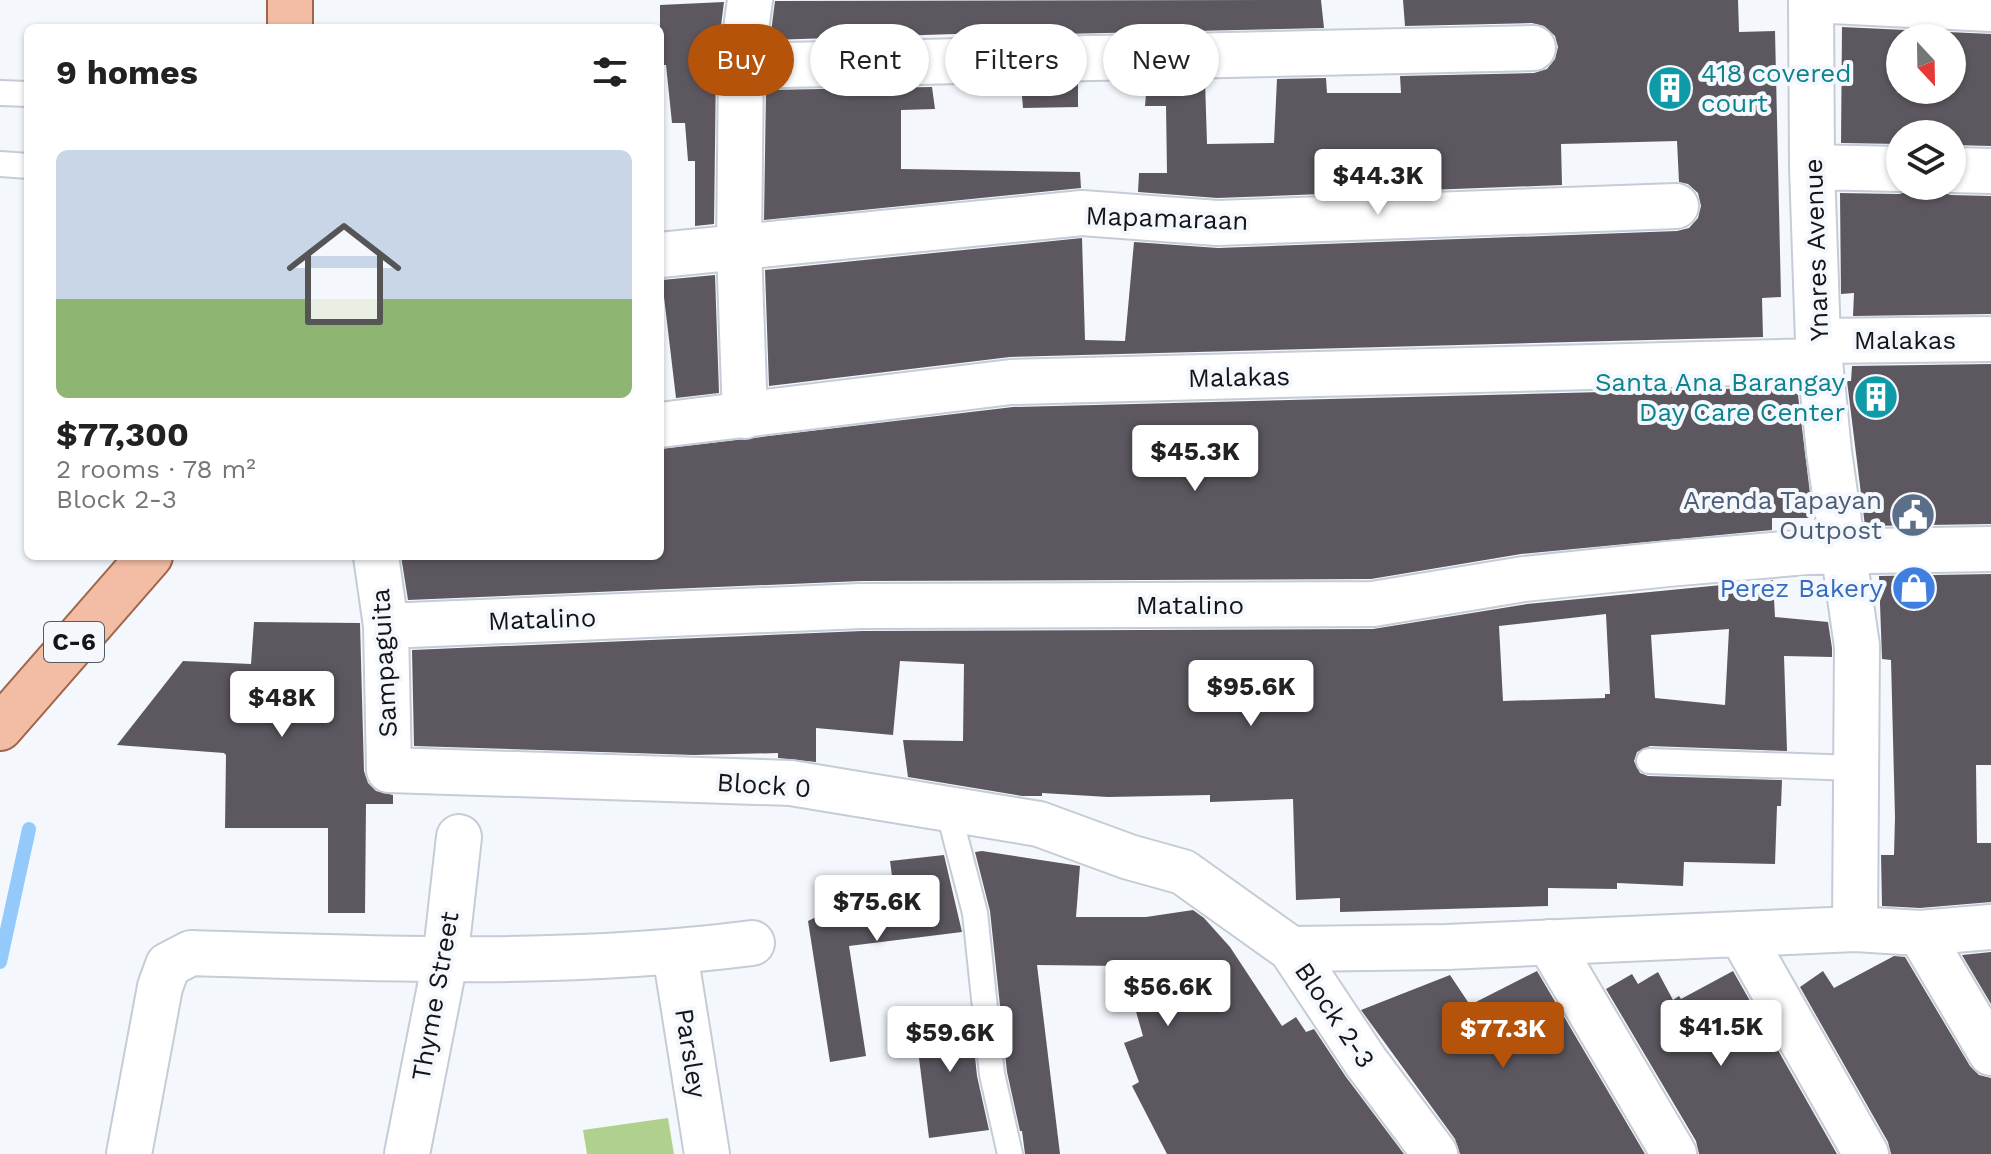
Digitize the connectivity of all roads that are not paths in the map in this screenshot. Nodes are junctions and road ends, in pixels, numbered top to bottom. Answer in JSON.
{"nodes":[{"id":1,"x":290,"y":0,"type":"edge"},
{"id":2,"x":750,"y":0,"type":"edge"},
{"id":3,"x":1812,"y":0,"type":"edge"},
{"id":4,"x":1991,"y":9,"type":"edge"},
{"id":5,"x":290,"y":24,"type":"edge"},
{"id":6,"x":747,"y":24,"type":"edge"},
{"id":7,"x":1533,"y":48,"type":"dead end"},
{"id":8,"x":794,"y":65,"type":"edge"},
{"id":9,"x":0,"y":93,"type":"edge"},
{"id":10,"x":24,"y":94,"type":"edge"},
{"id":11,"x":741,"y":96,"type":"edge"},
{"id":12,"x":0,"y":164,"type":"edge"},
{"id":13,"x":24,"y":166,"type":"edge"},
{"id":14,"x":1812,"y":167,"type":"junction"},
{"id":15,"x":1886,"y":169,"type":"edge"},
{"id":16,"x":1966,"y":170,"type":"edge"},
{"id":17,"x":1991,"y":171,"type":"edge"},
{"id":18,"x":1676,"y":206,"type":"dead end"},
{"id":19,"x":739,"y":249,"type":"junction"},
{"id":20,"x":664,"y":255,"type":"edge"},
{"id":21,"x":1991,"y":339,"type":"edge"},
{"id":22,"x":1819,"y":351,"type":"junction"},
{"id":23,"x":745,"y":416,"type":"junction"},
{"id":24,"x":664,"y":425,"type":"edge"},
{"id":25,"x":1991,"y":549,"type":"edge"},
{"id":26,"x":1843,"y":552,"type":"junction"},
{"id":27,"x":147,"y":560,"type":"edge"},
{"id":28,"x":377,"y":560,"type":"edge"},
{"id":29,"x":386,"y":626,"type":"junction"},
{"id":30,"x":0,"y":728,"type":"edge"},
{"id":31,"x":1649,"y":761,"type":"dead end"},
{"id":32,"x":1856,"y":768,"type":"junction"},
{"id":33,"x":389,"y":770,"type":"joint"},
{"id":34,"x":948,"y":809,"type":"junction"},
{"id":35,"x":459,"y":837,"type":"dead end"},
{"id":36,"x":1129,"y":857,"type":"joint"},
{"id":37,"x":1991,"y":927,"type":"edge"},
{"id":38,"x":1855,"y":929,"type":"junction"},
{"id":39,"x":1920,"y":933,"type":"junction"},
{"id":40,"x":1741,"y":934,"type":"junction"},
{"id":41,"x":1549,"y":942,"type":"junction"},
{"id":42,"x":752,"y":943,"type":"dead end"},
{"id":43,"x":1291,"y":949,"type":"junction"},
{"id":44,"x":675,"y":953,"type":"junction"},
{"id":45,"x":445,"y":961,"type":"junction"},
{"id":46,"x":1991,"y":1053,"type":"edge"},
{"id":47,"x":129,"y":1154,"type":"edge"},
{"id":48,"x":407,"y":1154,"type":"edge"},
{"id":49,"x":707,"y":1154,"type":"edge"},
{"id":50,"x":1010,"y":1154,"type":"edge"},
{"id":51,"x":1435,"y":1154,"type":"edge"},
{"id":52,"x":1674,"y":1154,"type":"edge"},
{"id":53,"x":1866,"y":1154,"type":"edge"}],
"edges":[{"from":1,"to":5,"type":"main road"},
{"from":2,"to":6,"type":"street"},
{"from":3,"to":4,"type":"street"},
{"from":3,"to":14,"type":"street","name":"Ynares Avenue"},
{"from":7,"to":8,"type":"street"},
{"from":9,"to":10,"type":"lane"},
{"from":11,"to":19,"type":"street"},
{"from":12,"to":13,"type":"lane"},
{"from":14,"to":15,"type":"street"},
{"from":14,"to":22,"type":"street","name":"Ynares Avenue"},
{"from":16,"to":17,"type":"street"},
{"from":18,"to":19,"type":"street","name":"Mapamaraan"},
{"from":19,"to":20,"type":"street","name":"Mapamaraan"},
{"from":19,"to":23,"type":"street"},
{"from":21,"to":22,"type":"street","name":"Malakas"},
{"from":22,"to":23,"type":"street","name":"Malakas"},
{"from":22,"to":26,"type":"street","name":"Ynares Avenue"},
{"from":23,"to":24,"type":"street","name":"Malakas"},
{"from":25,"to":26,"type":"street","name":"Matalino"},
{"from":26,"to":29,"type":"street","name":"Matalino"},
{"from":26,"to":32,"type":"street","name":"Ynares Avenue"},
{"from":27,"to":30,"type":"main road","number":"C-6"},
{"from":28,"to":29,"type":"street","name":"Sampaguita"},
{"from":29,"to":33,"type":"street","name":"Sampaguita"},
{"from":31,"to":32,"type":"lane"},
{"from":32,"to":38,"type":"street","name":"Ynares Avenue"},
{"from":33,"to":34,"type":"street","name":"Block 0"},
{"from":34,"to":36,"type":"street","name":"Block 0"},
{"from":34,"to":50,"type":"lane"},
{"from":35,"to":45,"type":"street","name":"Thyme Street"},
{"from":36,"to":43,"type":"street","name":"Block 2-3"},
{"from":37,"to":39,"type":"street"},
{"from":38,"to":39,"type":"street"},
{"from":38,"to":40,"type":"street"},
{"from":39,"to":46,"type":"street"},
{"from":40,"to":41,"type":"street"},
{"from":40,"to":53,"type":"street"},
{"from":41,"to":43,"type":"street"},
{"from":41,"to":52,"type":"street"},
{"from":42,"to":44,"type":"street"},
{"from":43,"to":51,"type":"street","name":"Block 2-3"},
{"from":44,"to":45,"type":"street"},
{"from":44,"to":49,"type":"street","name":"Parsley"},
{"from":45,"to":47,"type":"street"},
{"from":45,"to":48,"type":"street","name":"Thyme Street"}]}
